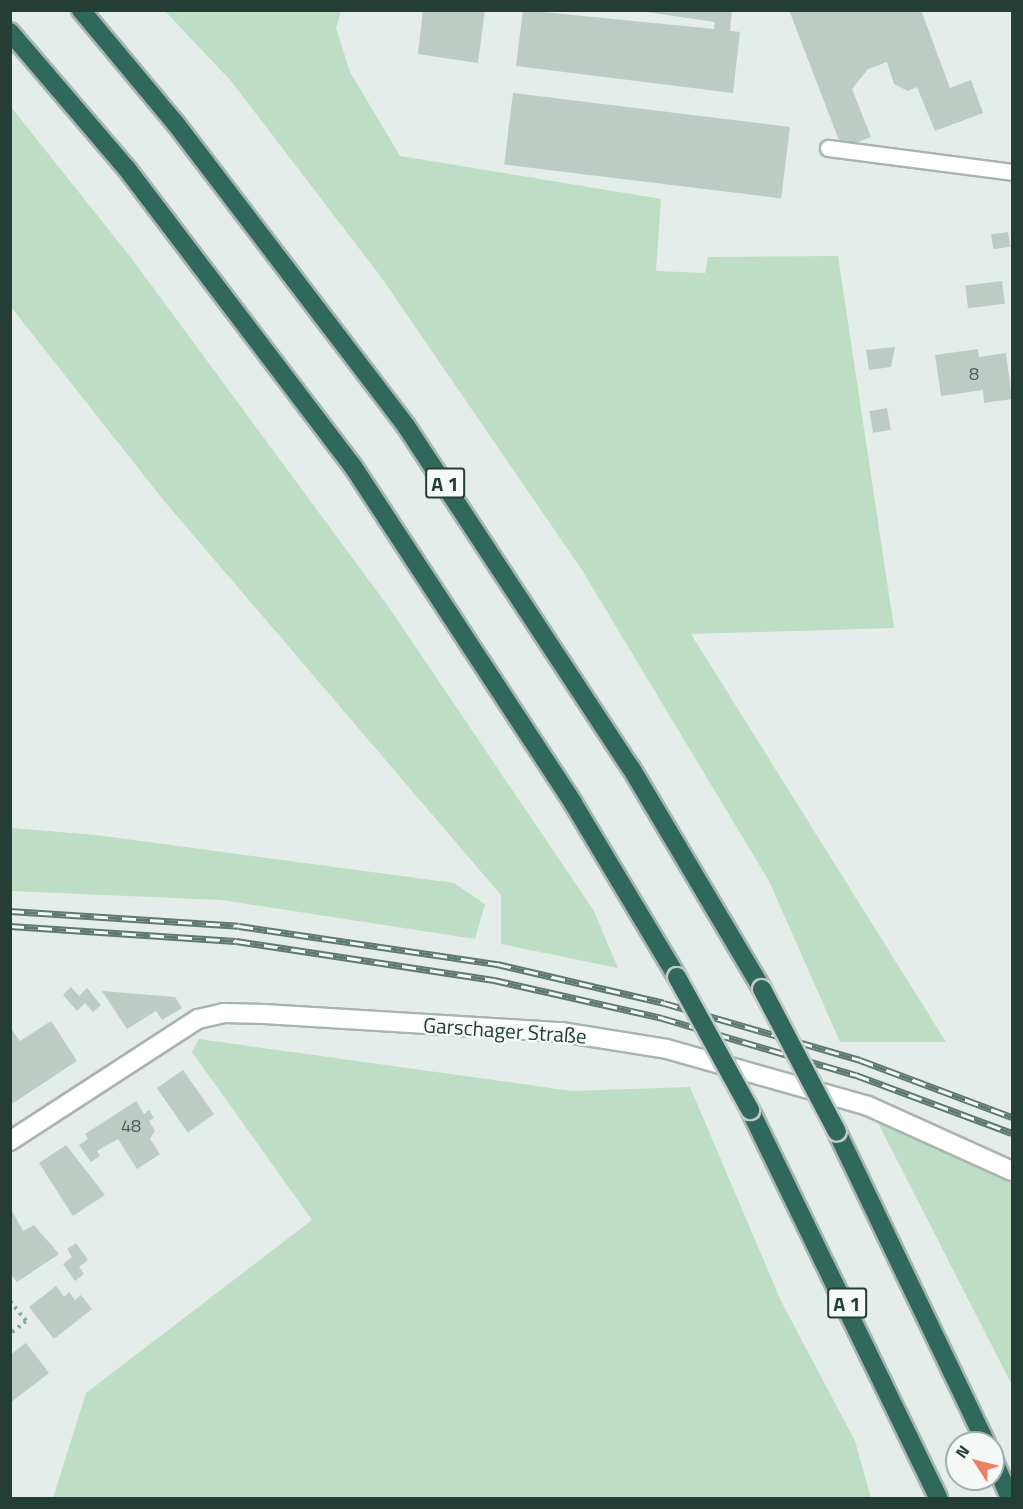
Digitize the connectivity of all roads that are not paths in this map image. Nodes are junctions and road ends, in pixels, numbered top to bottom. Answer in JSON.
{"nodes":[{"id":1,"x":81,"y":10,"type":"edge"},
{"id":2,"x":10,"y":32,"type":"edge"},
{"id":3,"x":828,"y":148,"type":"dead end"},
{"id":4,"x":1012,"y":172,"type":"edge"},
{"id":5,"x":10,"y":1141,"type":"edge"},
{"id":6,"x":1012,"y":1171,"type":"edge"},
{"id":7,"x":980,"y":1431,"type":"edge"},
{"id":8,"x":938,"y":1498,"type":"edge"}],
"edges":[{"from":1,"to":7,"type":"highway","number":"A 1","bridge":true},
{"from":2,"to":8,"type":"highway","number":"A 1","bridge":true},
{"from":3,"to":4,"type":"lane"},
{"from":5,"to":6,"type":"street","name":"Garschager Straße"}]}
